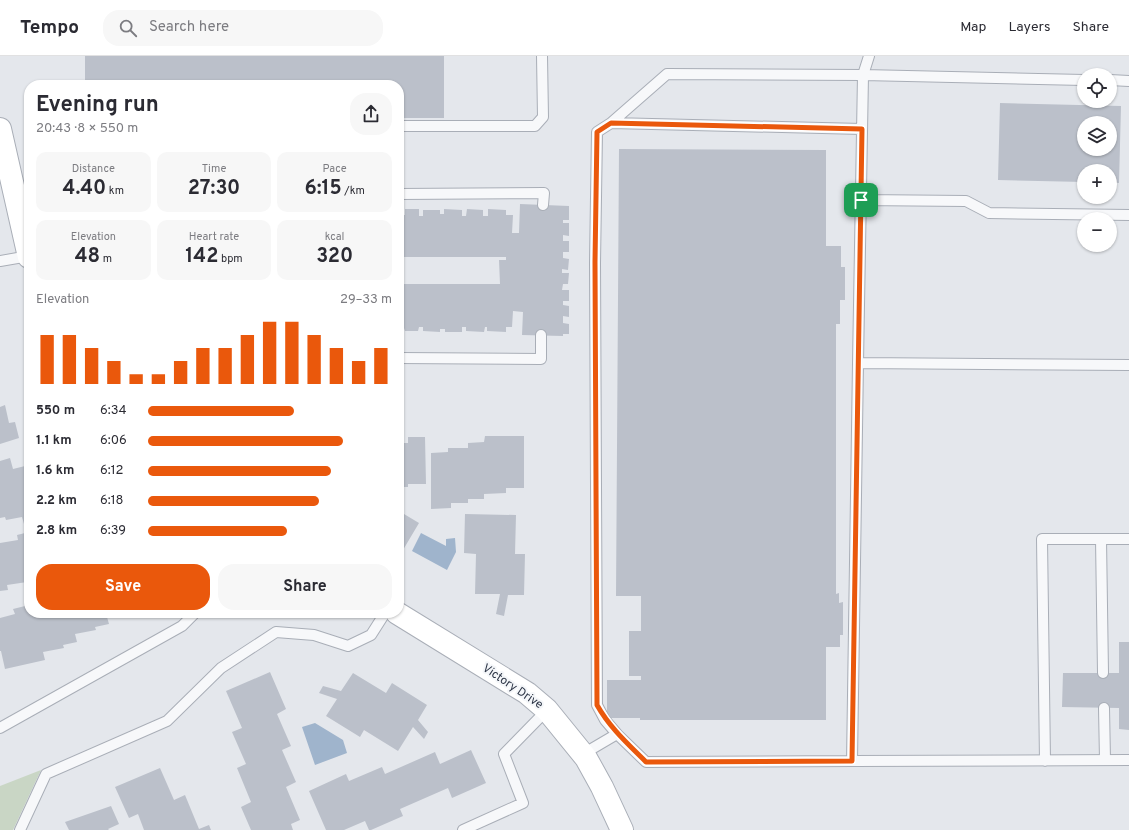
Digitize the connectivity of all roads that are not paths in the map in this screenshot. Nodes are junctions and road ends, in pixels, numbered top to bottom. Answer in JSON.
{"nodes":[{"id":1,"x":542,"y":56,"type":"edge"},
{"id":2,"x":869,"y":56,"type":"edge"},
{"id":3,"x":863,"y":76,"type":"junction"},
{"id":4,"x":1077,"y":80,"type":"edge"},
{"id":5,"x":1117,"y":80,"type":"edge"},
{"id":6,"x":1129,"y":81,"type":"edge"},
{"id":7,"x":611,"y":123,"type":"junction"},
{"id":8,"x":404,"y":126,"type":"edge"},
{"id":9,"x":862,"y":129,"type":"junction"},
{"id":10,"x":1,"y":134,"type":"edge"},
{"id":11,"x":404,"y":194,"type":"edge"},
{"id":12,"x":22,"y":197,"type":"edge"},
{"id":13,"x":861,"y":200,"type":"junction"},
{"id":14,"x":543,"y":205,"type":"dead end"},
{"id":15,"x":24,"y":214,"type":"edge"},
{"id":16,"x":1129,"y":215,"type":"edge"},
{"id":17,"x":24,"y":257,"type":"edge"},
{"id":18,"x":0,"y":261,"type":"edge"},
{"id":19,"x":541,"y":335,"type":"dead end"},
{"id":20,"x":404,"y":358,"type":"edge"},
{"id":21,"x":858,"y":363,"type":"junction"},
{"id":22,"x":1129,"y":365,"type":"edge"},
{"id":23,"x":1101,"y":539,"type":"junction"},
{"id":24,"x":1129,"y":539,"type":"edge"},
{"id":25,"x":404,"y":617,"type":"edge"},
{"id":26,"x":190,"y":618,"type":"edge"},
{"id":27,"x":382,"y":618,"type":"edge"},
{"id":28,"x":1103,"y":673,"type":"dead end"},
{"id":29,"x":1104,"y":708,"type":"dead end"},
{"id":30,"x":547,"y":710,"type":"junction"},
{"id":31,"x":0,"y":728,"type":"edge"},
{"id":32,"x":617,"y":734,"type":"junction"},
{"id":33,"x":583,"y":754,"type":"junction"},
{"id":34,"x":1105,"y":760,"type":"junction"},
{"id":35,"x":1129,"y":760,"type":"edge"},
{"id":36,"x":852,"y":761,"type":"junction"},
{"id":37,"x":1044,"y":761,"type":"junction"},
{"id":38,"x":20,"y":830,"type":"edge"},
{"id":39,"x":463,"y":830,"type":"edge"},
{"id":40,"x":622,"y":830,"type":"edge"}],
"edges":[{"from":1,"to":8,"type":"lane"},
{"from":2,"to":3,"type":"lane"},
{"from":3,"to":4,"type":"lane"},
{"from":3,"to":7,"type":"lane"},
{"from":3,"to":9,"type":"lane"},
{"from":5,"to":6,"type":"lane"},
{"from":7,"to":9,"type":"lane"},
{"from":7,"to":32,"type":"lane"},
{"from":9,"to":13,"type":"lane"},
{"from":10,"to":12,"type":"street"},
{"from":11,"to":14,"type":"lane"},
{"from":12,"to":15,"type":"street"},
{"from":13,"to":16,"type":"lane"},
{"from":13,"to":21,"type":"lane"},
{"from":17,"to":18,"type":"lane"},
{"from":19,"to":20,"type":"lane"},
{"from":21,"to":22,"type":"lane"},
{"from":21,"to":36,"type":"lane"},
{"from":23,"to":24,"type":"lane"},
{"from":23,"to":28,"type":"lane"},
{"from":23,"to":37,"type":"lane"},
{"from":25,"to":30,"type":"street","name":"Victory Drive"},
{"from":26,"to":31,"type":"lane"},
{"from":27,"to":38,"type":"lane"},
{"from":29,"to":34,"type":"lane"},
{"from":30,"to":33,"type":"street","name":"Victory Drive"},
{"from":30,"to":39,"type":"lane"},
{"from":32,"to":33,"type":"lane"},
{"from":32,"to":36,"type":"lane"},
{"from":33,"to":40,"type":"street","name":"Victory Drive"},
{"from":34,"to":35,"type":"lane"},
{"from":34,"to":37,"type":"lane"},
{"from":36,"to":37,"type":"lane"}]}
